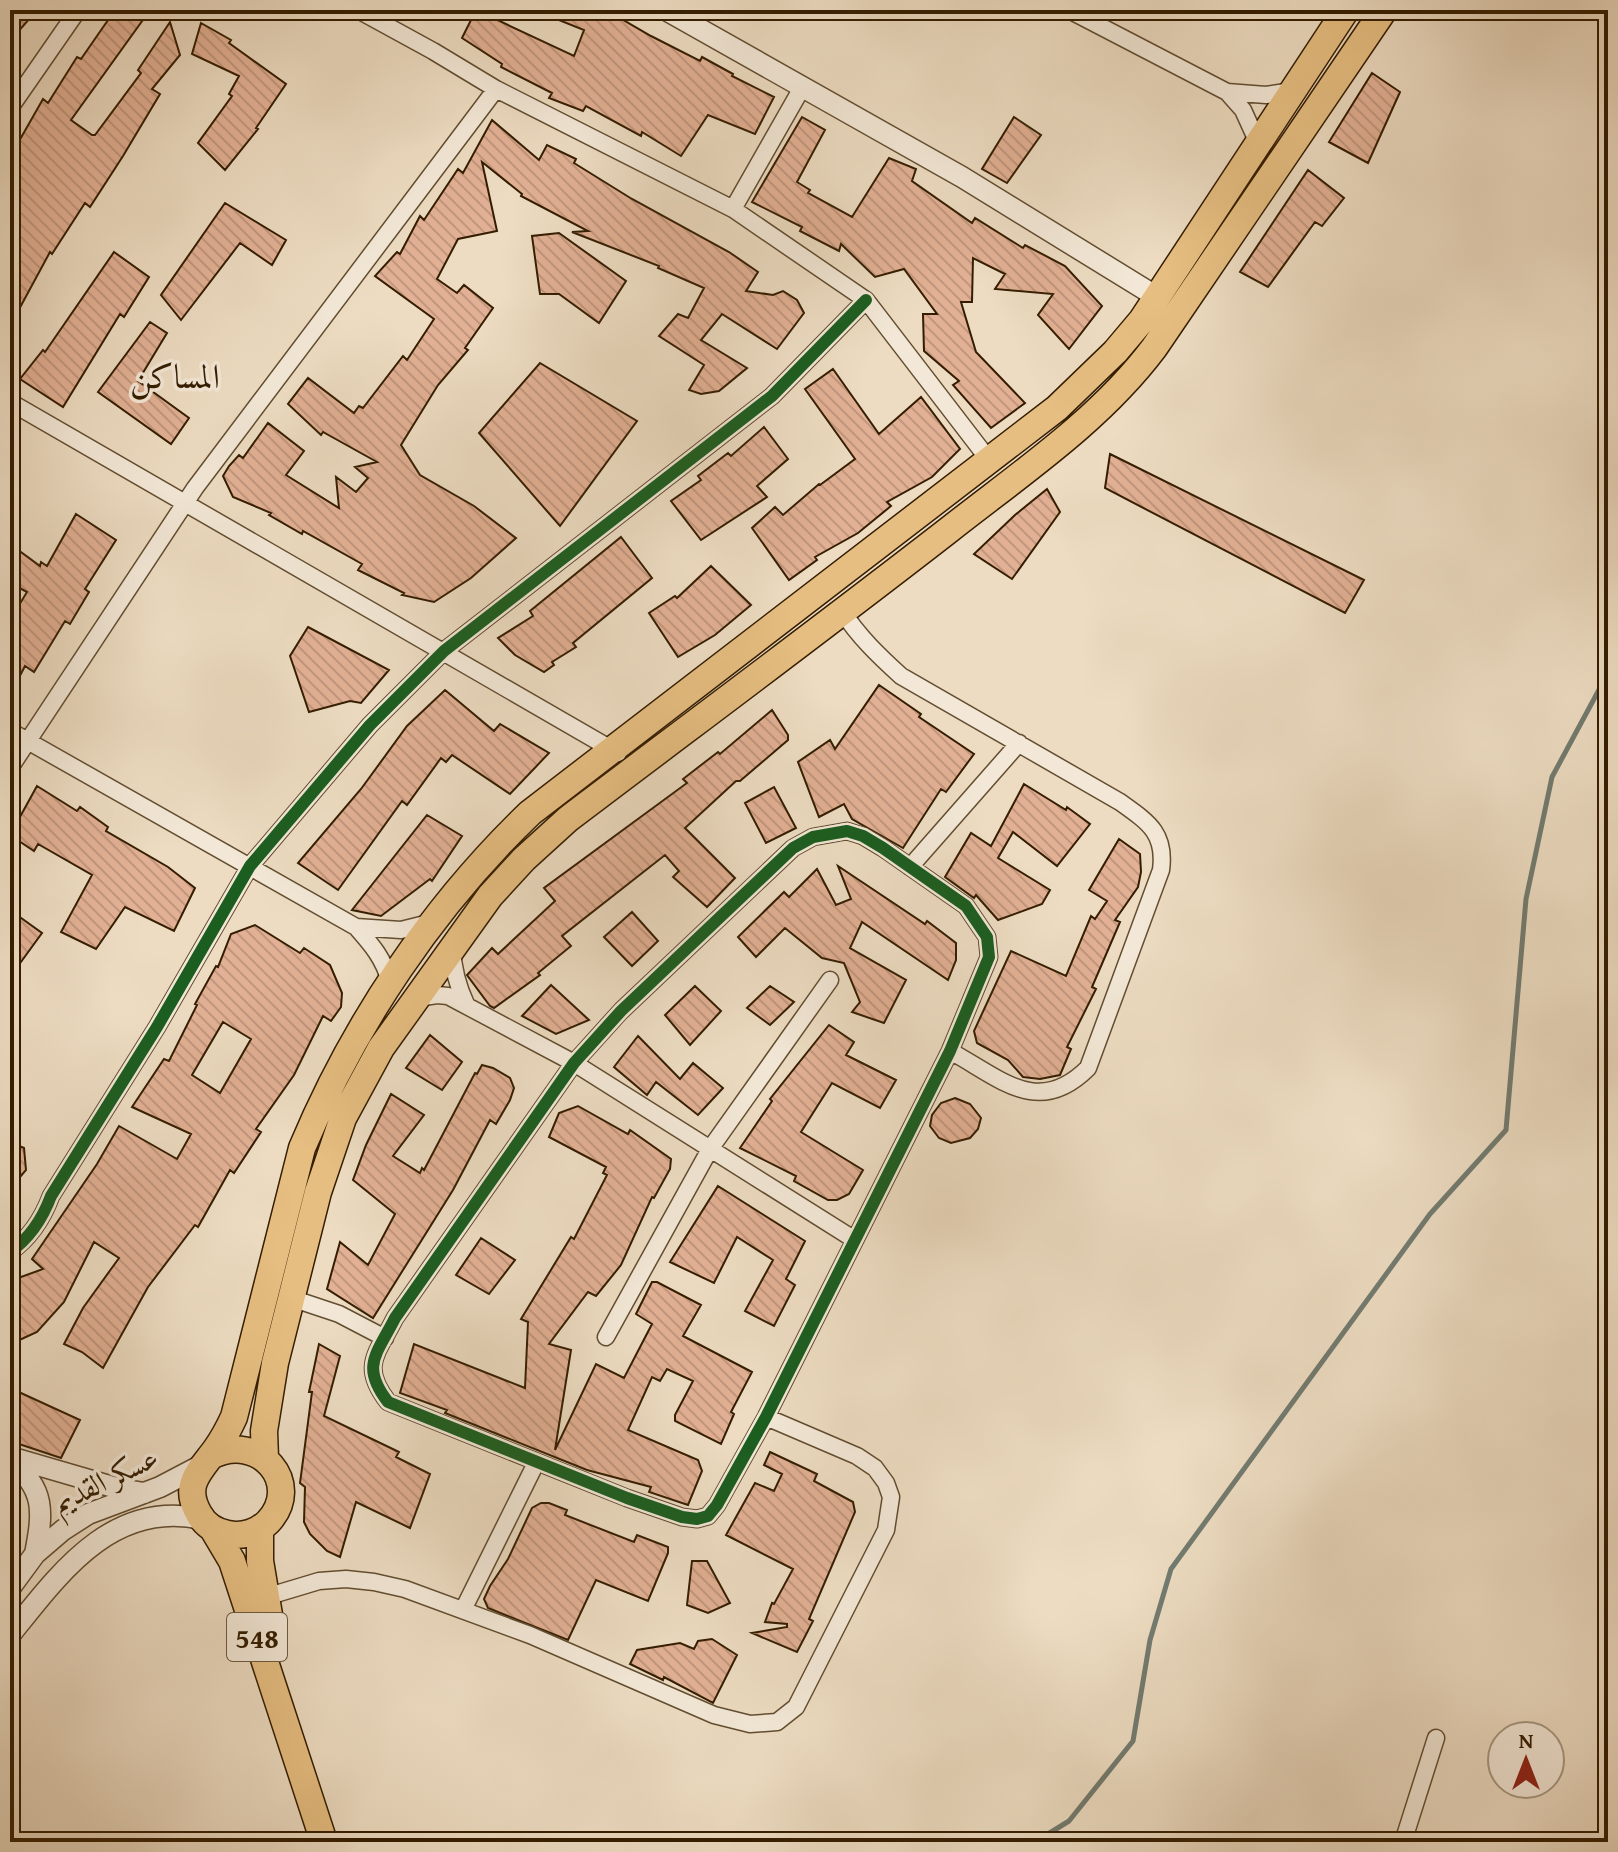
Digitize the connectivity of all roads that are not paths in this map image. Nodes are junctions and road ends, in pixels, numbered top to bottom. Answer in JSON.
{"nodes":[{"id":1,"x":78,"y":10,"type":"edge"},
{"id":2,"x":358,"y":10,"type":"edge"},
{"id":3,"x":666,"y":10,"type":"edge"},
{"id":4,"x":1069,"y":10,"type":"edge"},
{"id":5,"x":1346,"y":10,"type":"edge"},
{"id":6,"x":1384,"y":10,"type":"edge"},
{"id":7,"x":803,"y":86,"type":"junction"},
{"id":8,"x":496,"y":89,"type":"junction"},
{"id":9,"x":1292,"y":91,"type":"junction"},
{"id":10,"x":1227,"y":92,"type":"junction"},
{"id":11,"x":10,"y":108,"type":"edge"},
{"id":12,"x":1258,"y":143,"type":"junction"},
{"id":13,"x":733,"y":209,"type":"junction"},
{"id":14,"x":1157,"y":297,"type":"junction"},
{"id":15,"x":866,"y":300,"type":"junction"},
{"id":16,"x":10,"y":402,"type":"edge"},
{"id":17,"x":989,"y":460,"type":"junction"},
{"id":18,"x":186,"y":503,"type":"junction"},
{"id":19,"x":842,"y":611,"type":"junction"},
{"id":20,"x":444,"y":651,"type":"junction"},
{"id":21,"x":10,"y":731,"type":"edge"},
{"id":22,"x":27,"y":738,"type":"junction"},
{"id":23,"x":1019,"y":743,"type":"junction"},
{"id":24,"x":613,"y":749,"type":"junction"},
{"id":25,"x":10,"y":768,"type":"edge"},
{"id":26,"x":633,"y":769,"type":"junction"},
{"id":27,"x":250,"y":866,"type":"junction"},
{"id":28,"x":910,"y":867,"type":"junction"},
{"id":29,"x":435,"y":922,"type":"junction"},
{"id":30,"x":356,"y":927,"type":"junction"},
{"id":31,"x":452,"y":948,"type":"junction"},
{"id":32,"x":830,"y":980,"type":"dead end"},
{"id":33,"x":390,"y":982,"type":"junction"},
{"id":34,"x":416,"y":998,"type":"junction"},
{"id":35,"x":466,"y":1004,"type":"junction"},
{"id":36,"x":950,"y":1051,"type":"junction"},
{"id":37,"x":574,"y":1063,"type":"junction"},
{"id":38,"x":710,"y":1149,"type":"junction"},
{"id":39,"x":855,"y":1240,"type":"junction"},
{"id":40,"x":10,"y":1252,"type":"edge"},
{"id":41,"x":291,"y":1298,"type":"junction"},
{"id":42,"x":606,"y":1337,"type":"dead end"},
{"id":43,"x":385,"y":1338,"type":"junction"},
{"id":44,"x":766,"y":1417,"type":"junction"},
{"id":45,"x":265,"y":1458,"type":"junction"},
{"id":46,"x":10,"y":1459,"type":"edge"},
{"id":47,"x":206,"y":1461,"type":"junction"},
{"id":48,"x":536,"y":1463,"type":"junction"},
{"id":49,"x":144,"y":1493,"type":"junction"},
{"id":50,"x":207,"y":1524,"type":"junction"},
{"id":51,"x":260,"y":1528,"type":"junction"},
{"id":52,"x":35,"y":1554,"type":"junction"},
{"id":53,"x":10,"y":1588,"type":"edge"},
{"id":54,"x":255,"y":1600,"type":"junction"},
{"id":55,"x":463,"y":1610,"type":"junction"},
{"id":56,"x":10,"y":1635,"type":"edge"},
{"id":57,"x":1436,"y":1738,"type":"dead end"},
{"id":58,"x":324,"y":1842,"type":"edge"},
{"id":59,"x":1403,"y":1842,"type":"edge"}],
"edges":[{"from":1,"to":11,"type":"street"},
{"from":2,"to":8,"type":"street"},
{"from":3,"to":7,"type":"street"},
{"from":4,"to":10,"type":"street"},
{"from":5,"to":9,"type":"main road"},
{"from":6,"to":19,"type":"main road"},
{"from":7,"to":13,"type":"street"},
{"from":7,"to":14,"type":"street"},
{"from":8,"to":13,"type":"street"},
{"from":8,"to":18,"type":"street"},
{"from":9,"to":10,"type":"street"},
{"from":9,"to":12,"type":"main road"},
{"from":10,"to":12,"type":"street"},
{"from":12,"to":14,"type":"main road"},
{"from":13,"to":15,"type":"street"},
{"from":14,"to":17,"type":"main road"},
{"from":15,"to":17,"type":"street"},
{"from":15,"to":20,"type":"street"},
{"from":16,"to":18,"type":"street"},
{"from":17,"to":24,"type":"main road"},
{"from":18,"to":20,"type":"street"},
{"from":18,"to":22,"type":"street"},
{"from":19,"to":23,"type":"street"},
{"from":19,"to":26,"type":"main road"},
{"from":20,"to":24,"type":"street"},
{"from":20,"to":27,"type":"street"},
{"from":21,"to":22,"type":"street"},
{"from":22,"to":25,"type":"street"},
{"from":22,"to":27,"type":"street"},
{"from":23,"to":28,"type":"street"},
{"from":23,"to":36,"type":"street"},
{"from":24,"to":26,"type":"street"},
{"from":24,"to":29,"type":"main road"},
{"from":26,"to":31,"type":"main road"},
{"from":27,"to":30,"type":"street"},
{"from":27,"to":40,"type":"street"},
{"from":28,"to":36,"type":"street"},
{"from":28,"to":37,"type":"street"},
{"from":29,"to":30,"type":"street"},
{"from":29,"to":33,"type":"main road"},
{"from":30,"to":33,"type":"street"},
{"from":31,"to":34,"type":"main road"},
{"from":31,"to":35,"type":"street"},
{"from":32,"to":38,"type":"street"},
{"from":33,"to":47,"type":"main road"},
{"from":34,"to":35,"type":"street"},
{"from":34,"to":41,"type":"main road"},
{"from":35,"to":37,"type":"street"},
{"from":36,"to":39,"type":"street"},
{"from":37,"to":38,"type":"street"},
{"from":37,"to":43,"type":"street"},
{"from":38,"to":39,"type":"street"},
{"from":38,"to":42,"type":"street"},
{"from":39,"to":44,"type":"street"},
{"from":41,"to":43,"type":"street"},
{"from":41,"to":45,"type":"main road"},
{"from":43,"to":48,"type":"street"},
{"from":44,"to":48,"type":"street"},
{"from":44,"to":55,"type":"street"},
{"from":45,"to":47,"type":"main road"},
{"from":45,"to":51,"type":"main road"},
{"from":46,"to":49,"type":"street"},
{"from":46,"to":52,"type":"street"},
{"from":47,"to":49,"type":"street","name":"عسكر القديم"},
{"from":47,"to":50,"type":"main road"},
{"from":48,"to":55,"type":"street"},
{"from":49,"to":52,"type":"street","name":"عسكر القديم"},
{"from":50,"to":51,"type":"main road"},
{"from":50,"to":54,"type":"main road","number":"548"},
{"from":50,"to":56,"type":"street","name":"عسكر القديم"},
{"from":51,"to":54,"type":"main road","number":"548"},
{"from":52,"to":53,"type":"street","name":"عسكر القديم"},
{"from":54,"to":55,"type":"street"},
{"from":54,"to":58,"type":"main road","number":"548"},
{"from":57,"to":59,"type":"street"}]}
